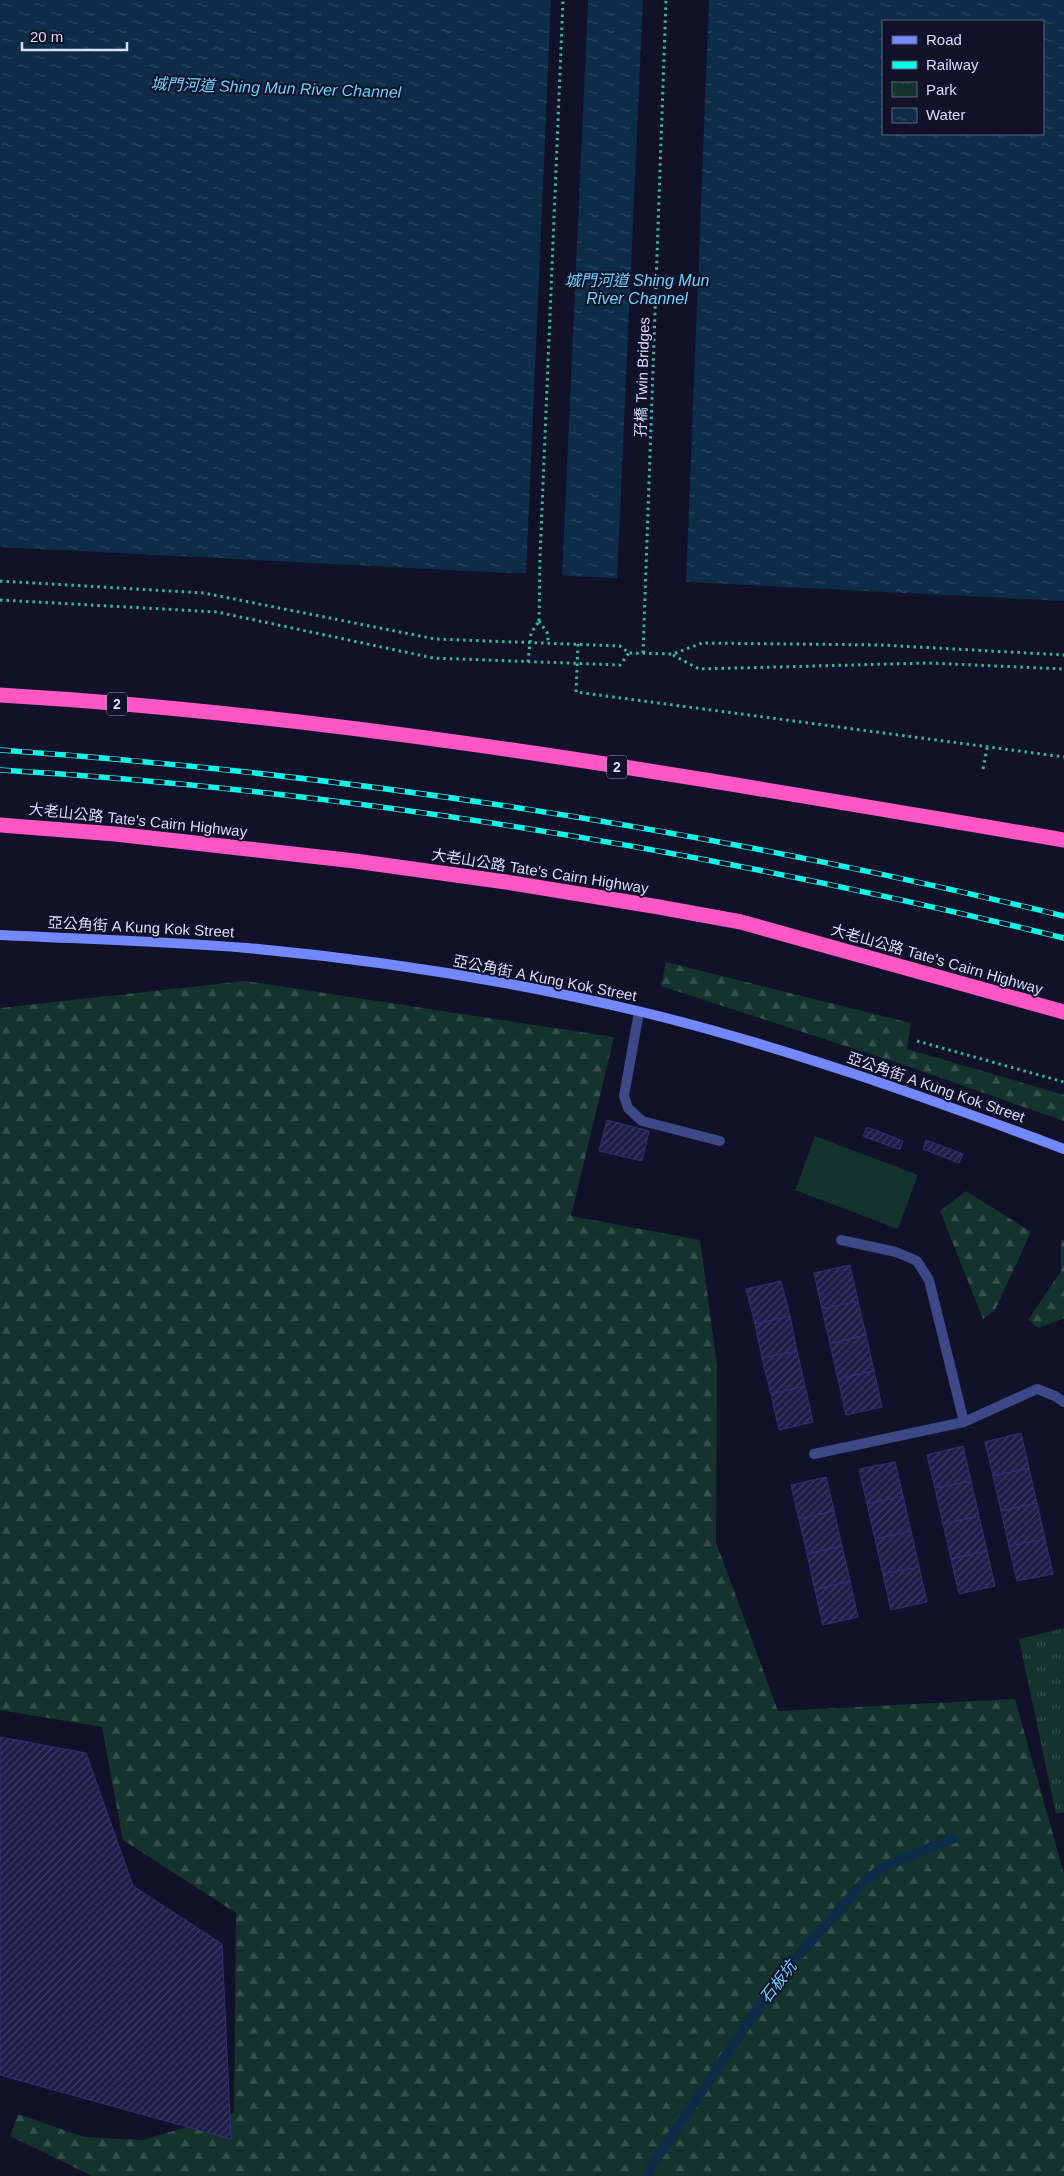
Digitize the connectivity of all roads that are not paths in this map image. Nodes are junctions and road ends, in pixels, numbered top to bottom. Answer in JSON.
{"nodes":[{"id":1,"x":0,"y":694,"type":"edge"},
{"id":2,"x":0,"y":825,"type":"edge"},
{"id":3,"x":1064,"y":840,"type":"edge"},
{"id":4,"x":0,"y":935,"type":"edge"},
{"id":5,"x":639,"y":1012,"type":"junction"},
{"id":6,"x":1064,"y":1012,"type":"edge"},
{"id":7,"x":720,"y":1140,"type":"dead end"},
{"id":8,"x":1064,"y":1149,"type":"edge"},
{"id":9,"x":841,"y":1240,"type":"dead end"},
{"id":10,"x":1064,"y":1402,"type":"edge"},
{"id":11,"x":964,"y":1422,"type":"junction"},
{"id":12,"x":814,"y":1454,"type":"dead end"}],
"edges":[{"from":1,"to":3,"type":"highway","number":"2"},
{"from":2,"to":6,"type":"highway","name":"大老山公路 Tate's Cairn Highway"},
{"from":4,"to":5,"type":"main road","name":"亞公角街 A Kung Kok Street"},
{"from":5,"to":7,"type":"street"},
{"from":5,"to":8,"type":"main road","name":"亞公角街 A Kung Kok Street"},
{"from":9,"to":11,"type":"street"},
{"from":10,"to":11,"type":"street"},
{"from":11,"to":12,"type":"street"}]}
